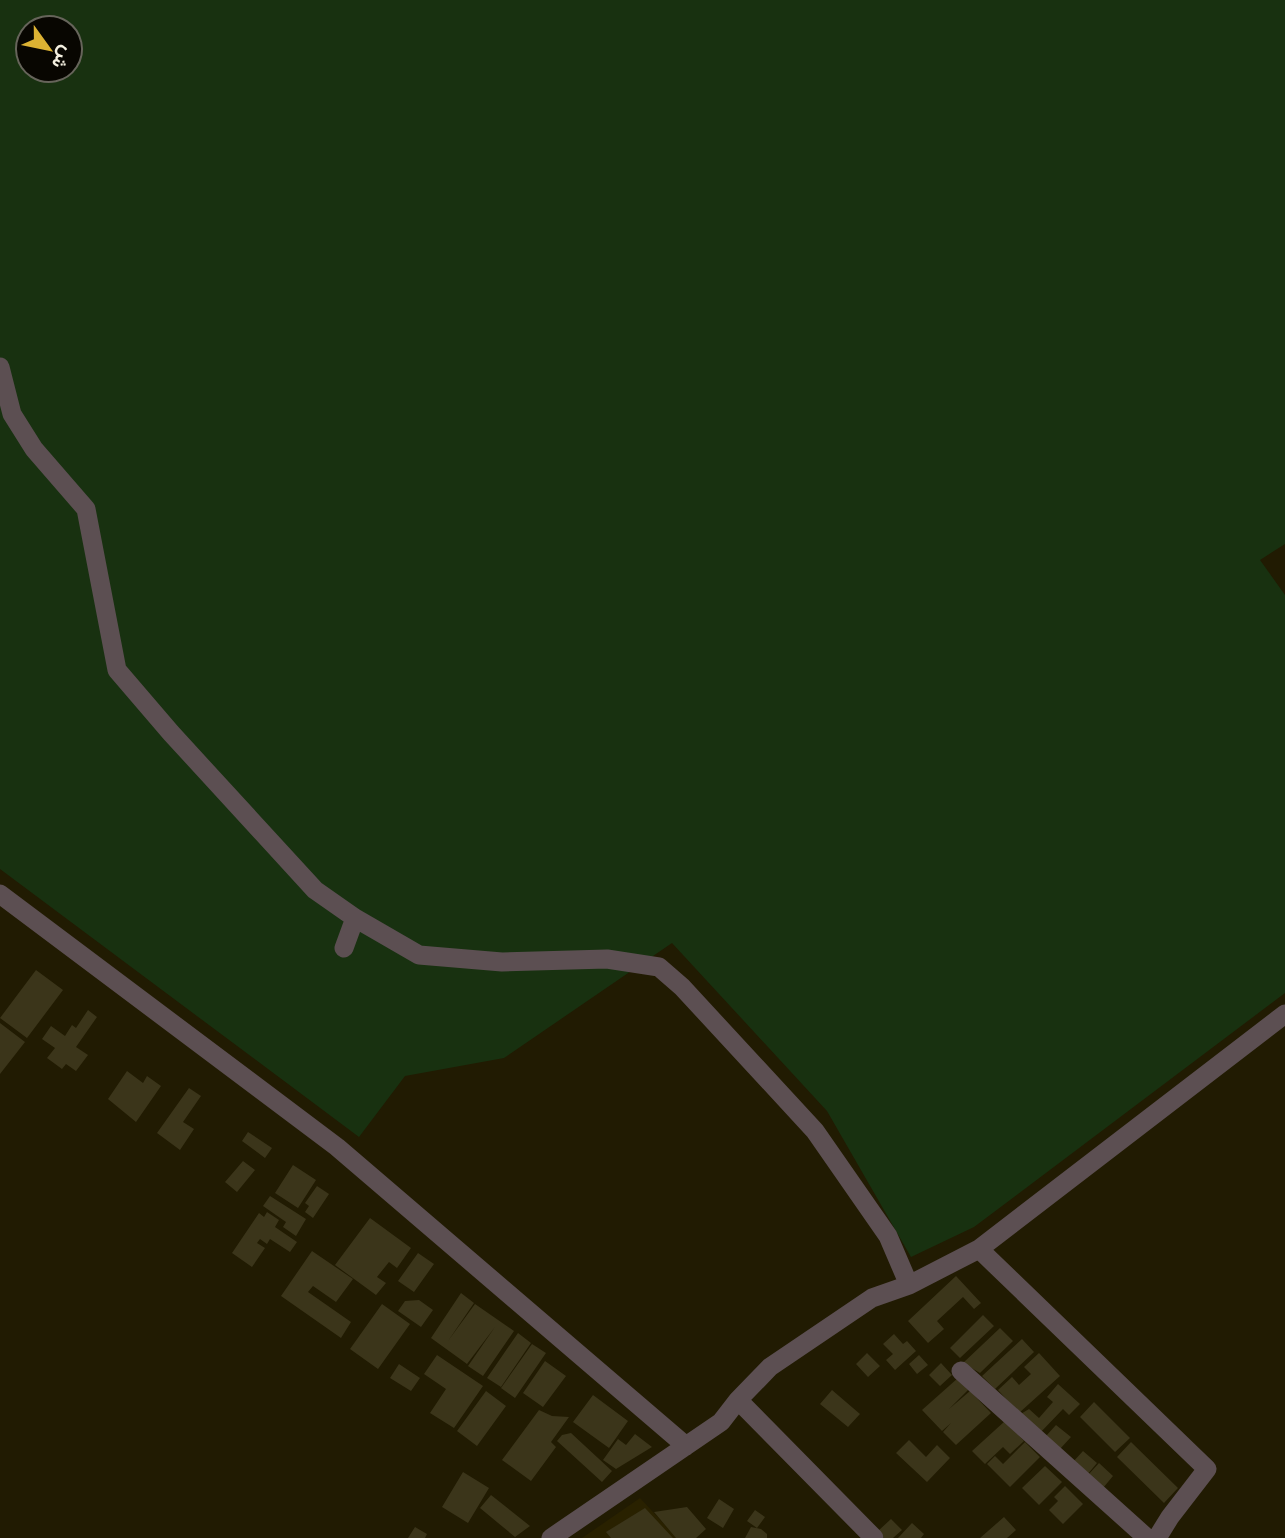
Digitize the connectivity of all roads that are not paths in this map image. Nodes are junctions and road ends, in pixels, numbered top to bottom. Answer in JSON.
{"nodes":[{"id":1,"x":0,"y":367,"type":"edge"},
{"id":2,"x":0,"y":894,"type":"edge"},
{"id":3,"x":355,"y":918,"type":"junction"},
{"id":4,"x":344,"y":948,"type":"dead end"},
{"id":5,"x":1285,"y":1014,"type":"edge"},
{"id":6,"x":979,"y":1250,"type":"junction"},
{"id":7,"x":909,"y":1285,"type":"junction"},
{"id":8,"x":961,"y":1371,"type":"dead end"},
{"id":9,"x":738,"y":1400,"type":"junction"},
{"id":10,"x":685,"y":1446,"type":"junction"},
{"id":11,"x":551,"y":1538,"type":"edge"},
{"id":12,"x":874,"y":1538,"type":"edge"},
{"id":13,"x":1147,"y":1538,"type":"edge"},
{"id":14,"x":1157,"y":1538,"type":"edge"}],
"edges":[{"from":1,"to":3,"type":"street"},
{"from":2,"to":10,"type":"street"},
{"from":3,"to":4,"type":"street"},
{"from":3,"to":7,"type":"street"},
{"from":5,"to":6,"type":"street"},
{"from":6,"to":7,"type":"street"},
{"from":6,"to":14,"type":"street"},
{"from":7,"to":9,"type":"street"},
{"from":8,"to":13,"type":"street"},
{"from":9,"to":10,"type":"street"},
{"from":9,"to":12,"type":"street"},
{"from":10,"to":11,"type":"street"}]}
